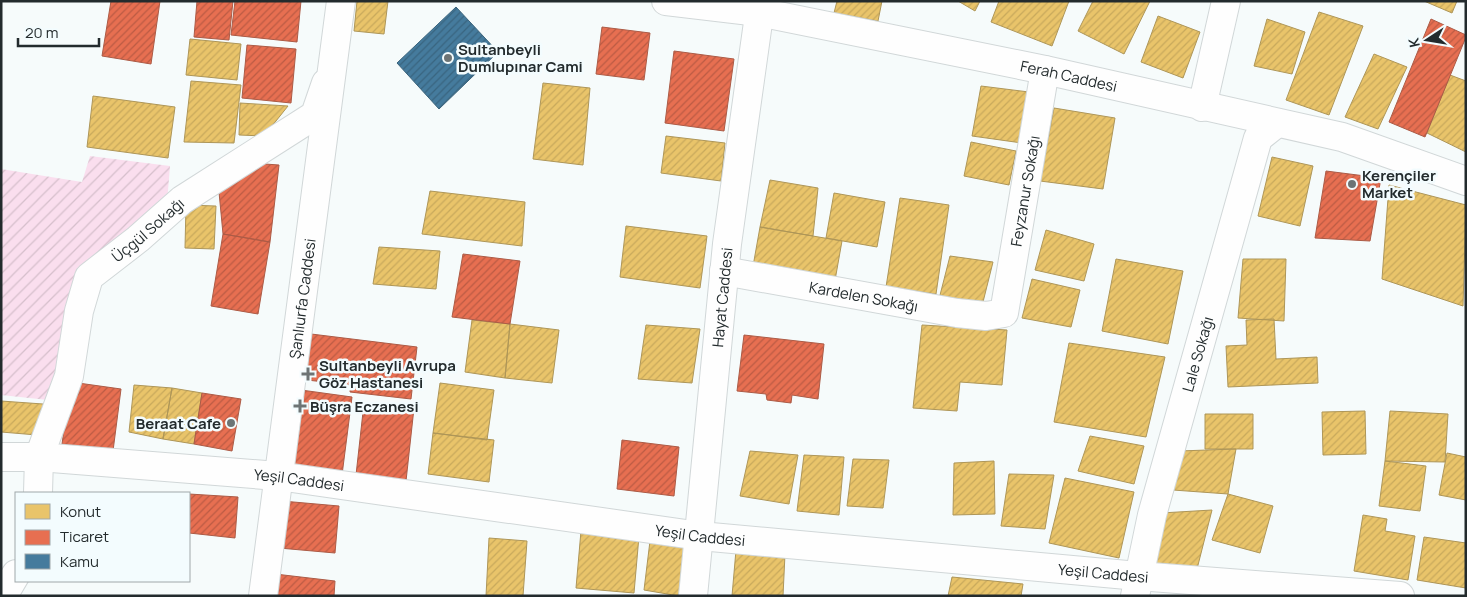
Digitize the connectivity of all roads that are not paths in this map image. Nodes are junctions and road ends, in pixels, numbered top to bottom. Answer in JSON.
{"nodes":[{"id":1,"x":340,"y":1,"type":"edge"},
{"id":2,"x":666,"y":1,"type":"edge"},
{"id":3,"x":1226,"y":1,"type":"edge"},
{"id":4,"x":760,"y":7,"type":"edge"},
{"id":5,"x":333,"y":59,"type":"junction"},
{"id":6,"x":1045,"y":70,"type":"junction"},
{"id":7,"x":1202,"y":107,"type":"junction"},
{"id":8,"x":1277,"y":123,"type":"junction"},
{"id":9,"x":1466,"y":181,"type":"edge"},
{"id":10,"x":724,"y":271,"type":"junction"},
{"id":11,"x":1004,"y":313,"type":"joint"},
{"id":12,"x":39,"y":456,"type":"junction"},
{"id":13,"x":1,"y":457,"type":"edge"},
{"id":14,"x":278,"y":476,"type":"junction"},
{"id":15,"x":38,"y":492,"type":"edge"},
{"id":16,"x":700,"y":536,"type":"junction"},
{"id":17,"x":15,"y":576,"type":"edge"},
{"id":18,"x":1136,"y":586,"type":"edge"},
{"id":19,"x":1294,"y":591,"type":"edge"},
{"id":20,"x":3,"y":596,"type":"edge"},
{"id":21,"x":263,"y":596,"type":"edge"},
{"id":22,"x":693,"y":596,"type":"edge"},
{"id":23,"x":1400,"y":596,"type":"edge"}],
"edges":[{"from":1,"to":5,"type":"street","name":"Şanlıurfa Caddesi"},
{"from":2,"to":4,"type":"street","name":"Ferah Caddesi"},
{"from":3,"to":7,"type":"street"},
{"from":4,"to":6,"type":"street","name":"Ferah Caddesi"},
{"from":4,"to":10,"type":"street","name":"Hayat Caddesi"},
{"from":5,"to":12,"type":"street","name":"Üçgül Sokağı"},
{"from":5,"to":14,"type":"street","name":"Şanlıurfa Caddesi"},
{"from":6,"to":7,"type":"street","name":"Ferah Caddesi"},
{"from":6,"to":11,"type":"street","name":"Feyzanur Sokağı"},
{"from":7,"to":8,"type":"street","name":"Ferah Caddesi"},
{"from":8,"to":9,"type":"street","name":"Ferah Caddesi"},
{"from":8,"to":18,"type":"street","name":"Lale Sokağı"},
{"from":10,"to":11,"type":"street","name":"Kardelen Sokağı"},
{"from":10,"to":16,"type":"street","name":"Hayat Caddesi"},
{"from":12,"to":13,"type":"street","name":"Yeşil Caddesi"},
{"from":12,"to":14,"type":"street","name":"Yeşil Caddesi"},
{"from":12,"to":15,"type":"street","name":"Üçgül Sokağı"},
{"from":14,"to":16,"type":"street","name":"Yeşil Caddesi"},
{"from":14,"to":21,"type":"street","name":"Şanlıurfa Caddesi"},
{"from":16,"to":18,"type":"street","name":"Yeşil Caddesi"},
{"from":16,"to":22,"type":"street","name":"Hayat Caddesi"},
{"from":17,"to":20,"type":"street"},
{"from":18,"to":19,"type":"street","name":"Yeşil Caddesi"},
{"from":19,"to":23,"type":"street","name":"Yeşil Caddesi"}]}
